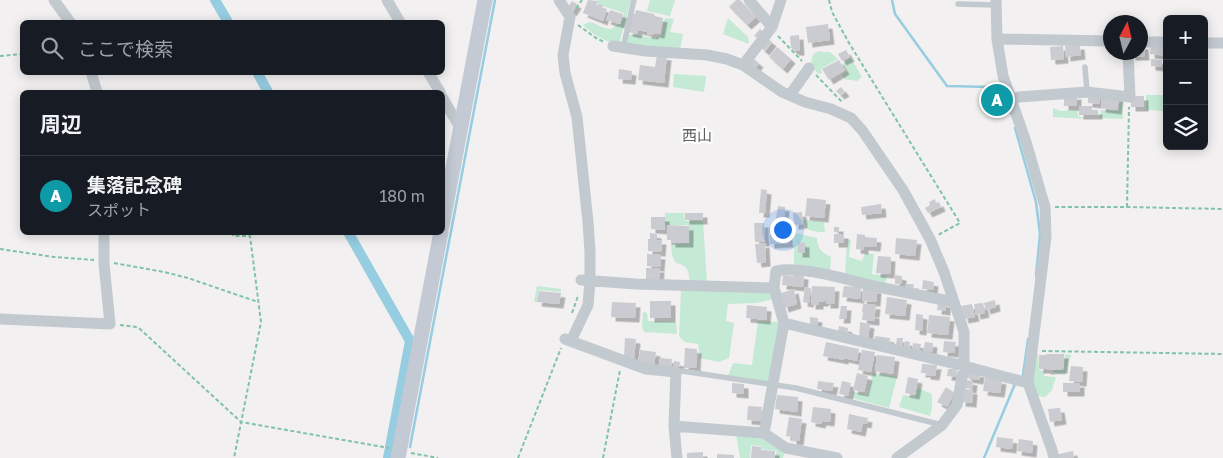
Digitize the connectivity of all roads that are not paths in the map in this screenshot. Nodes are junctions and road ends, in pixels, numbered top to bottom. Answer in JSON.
{"nodes":[{"id":1,"x":54,"y":0,"type":"edge"},
{"id":2,"x":387,"y":0,"type":"edge"},
{"id":3,"x":485,"y":0,"type":"edge"},
{"id":4,"x":559,"y":0,"type":"edge"},
{"id":5,"x":634,"y":0,"type":"edge"},
{"id":6,"x":749,"y":0,"type":"edge"},
{"id":7,"x":782,"y":0,"type":"edge"},
{"id":8,"x":996,"y":2,"type":"edge"},
{"id":9,"x":958,"y":4,"type":"dead end"},
{"id":10,"x":69,"y":20,"type":"edge"},
{"id":11,"x":399,"y":20,"type":"edge"},
{"id":12,"x":772,"y":27,"type":"junction"},
{"id":13,"x":997,"y":39,"type":"junction"},
{"id":14,"x":1103,"y":41,"type":"edge"},
{"id":15,"x":1148,"y":42,"type":"edge"},
{"id":16,"x":1163,"y":42,"type":"edge"},
{"id":17,"x":1208,"y":43,"type":"edge"},
{"id":18,"x":1223,"y":43,"type":"edge"},
{"id":19,"x":618,"y":47,"type":"joint"},
{"id":20,"x":1128,"y":60,"type":"edge"},
{"id":21,"x":743,"y":65,"type":"junction"},
{"id":22,"x":1085,"y":67,"type":"dead end"},
{"id":23,"x":809,"y":68,"type":"dead end"},
{"id":24,"x":92,"y":75,"type":"edge"},
{"id":25,"x":430,"y":75,"type":"edge"},
{"id":26,"x":96,"y":90,"type":"edge"},
{"id":27,"x":439,"y":90,"type":"edge"},
{"id":28,"x":1087,"y":92,"type":"junction"},
{"id":29,"x":790,"y":95,"type":"junction"},
{"id":30,"x":1011,"y":99,"type":"junction"},
{"id":31,"x":445,"y":102,"type":"edge"},
{"id":32,"x":460,"y":129,"type":"junction"},
{"id":33,"x":445,"y":210,"type":"edge"},
{"id":34,"x":104,"y":235,"type":"edge"},
{"id":35,"x":440,"y":235,"type":"edge"},
{"id":36,"x":586,"y":280,"type":"junction"},
{"id":37,"x":774,"y":288,"type":"junction"},
{"id":38,"x":954,"y":302,"type":"junction"},
{"id":39,"x":0,"y":319,"type":"edge"},
{"id":40,"x":784,"y":323,"type":"junction"},
{"id":41,"x":964,"y":366,"type":"junction"},
{"id":42,"x":676,"y":372,"type":"junction"},
{"id":43,"x":1028,"y":383,"type":"junction"},
{"id":44,"x":773,"y":384,"type":"junction"},
{"id":45,"x":942,"y":425,"type":"junction"},
{"id":46,"x":674,"y":426,"type":"junction"},
{"id":47,"x":764,"y":433,"type":"junction"},
{"id":48,"x":395,"y":452,"type":"edge"},
{"id":49,"x":677,"y":458,"type":"edge"},
{"id":50,"x":837,"y":458,"type":"edge"},
{"id":51,"x":897,"y":458,"type":"edge"},
{"id":52,"x":1054,"y":458,"type":"edge"}],
"edges":[{"from":1,"to":10,"type":"street"},
{"from":2,"to":11,"type":"street"},
{"from":3,"to":32,"type":"street"},
{"from":4,"to":36,"type":"street"},
{"from":5,"to":19,"type":"lane"},
{"from":6,"to":12,"type":"street"},
{"from":7,"to":12,"type":"street"},
{"from":8,"to":9,"type":"lane"},
{"from":8,"to":13,"type":"street"},
{"from":12,"to":21,"type":"street"},
{"from":13,"to":14,"type":"street"},
{"from":13,"to":30,"type":"street"},
{"from":15,"to":16,"type":"street"},
{"from":17,"to":18,"type":"street"},
{"from":19,"to":21,"type":"street"},
{"from":20,"to":28,"type":"street"},
{"from":21,"to":29,"type":"street"},
{"from":22,"to":28,"type":"lane"},
{"from":23,"to":29,"type":"street"},
{"from":24,"to":26,"type":"street"},
{"from":25,"to":27,"type":"street"},
{"from":28,"to":30,"type":"street"},
{"from":29,"to":38,"type":"street"},
{"from":30,"to":43,"type":"street"},
{"from":31,"to":32,"type":"street"},
{"from":32,"to":33,"type":"street"},
{"from":34,"to":39,"type":"street"},
{"from":35,"to":48,"type":"street"},
{"from":36,"to":37,"type":"street"},
{"from":36,"to":42,"type":"street"},
{"from":37,"to":38,"type":"street"},
{"from":37,"to":40,"type":"street"},
{"from":38,"to":41,"type":"street"},
{"from":40,"to":41,"type":"street"},
{"from":40,"to":44,"type":"street"},
{"from":41,"to":43,"type":"street"},
{"from":41,"to":45,"type":"street"},
{"from":42,"to":44,"type":"lane"},
{"from":42,"to":46,"type":"street"},
{"from":43,"to":52,"type":"street"},
{"from":44,"to":45,"type":"lane"},
{"from":44,"to":47,"type":"street"},
{"from":45,"to":51,"type":"street"},
{"from":46,"to":47,"type":"street"},
{"from":46,"to":49,"type":"street"},
{"from":47,"to":50,"type":"street"}]}
